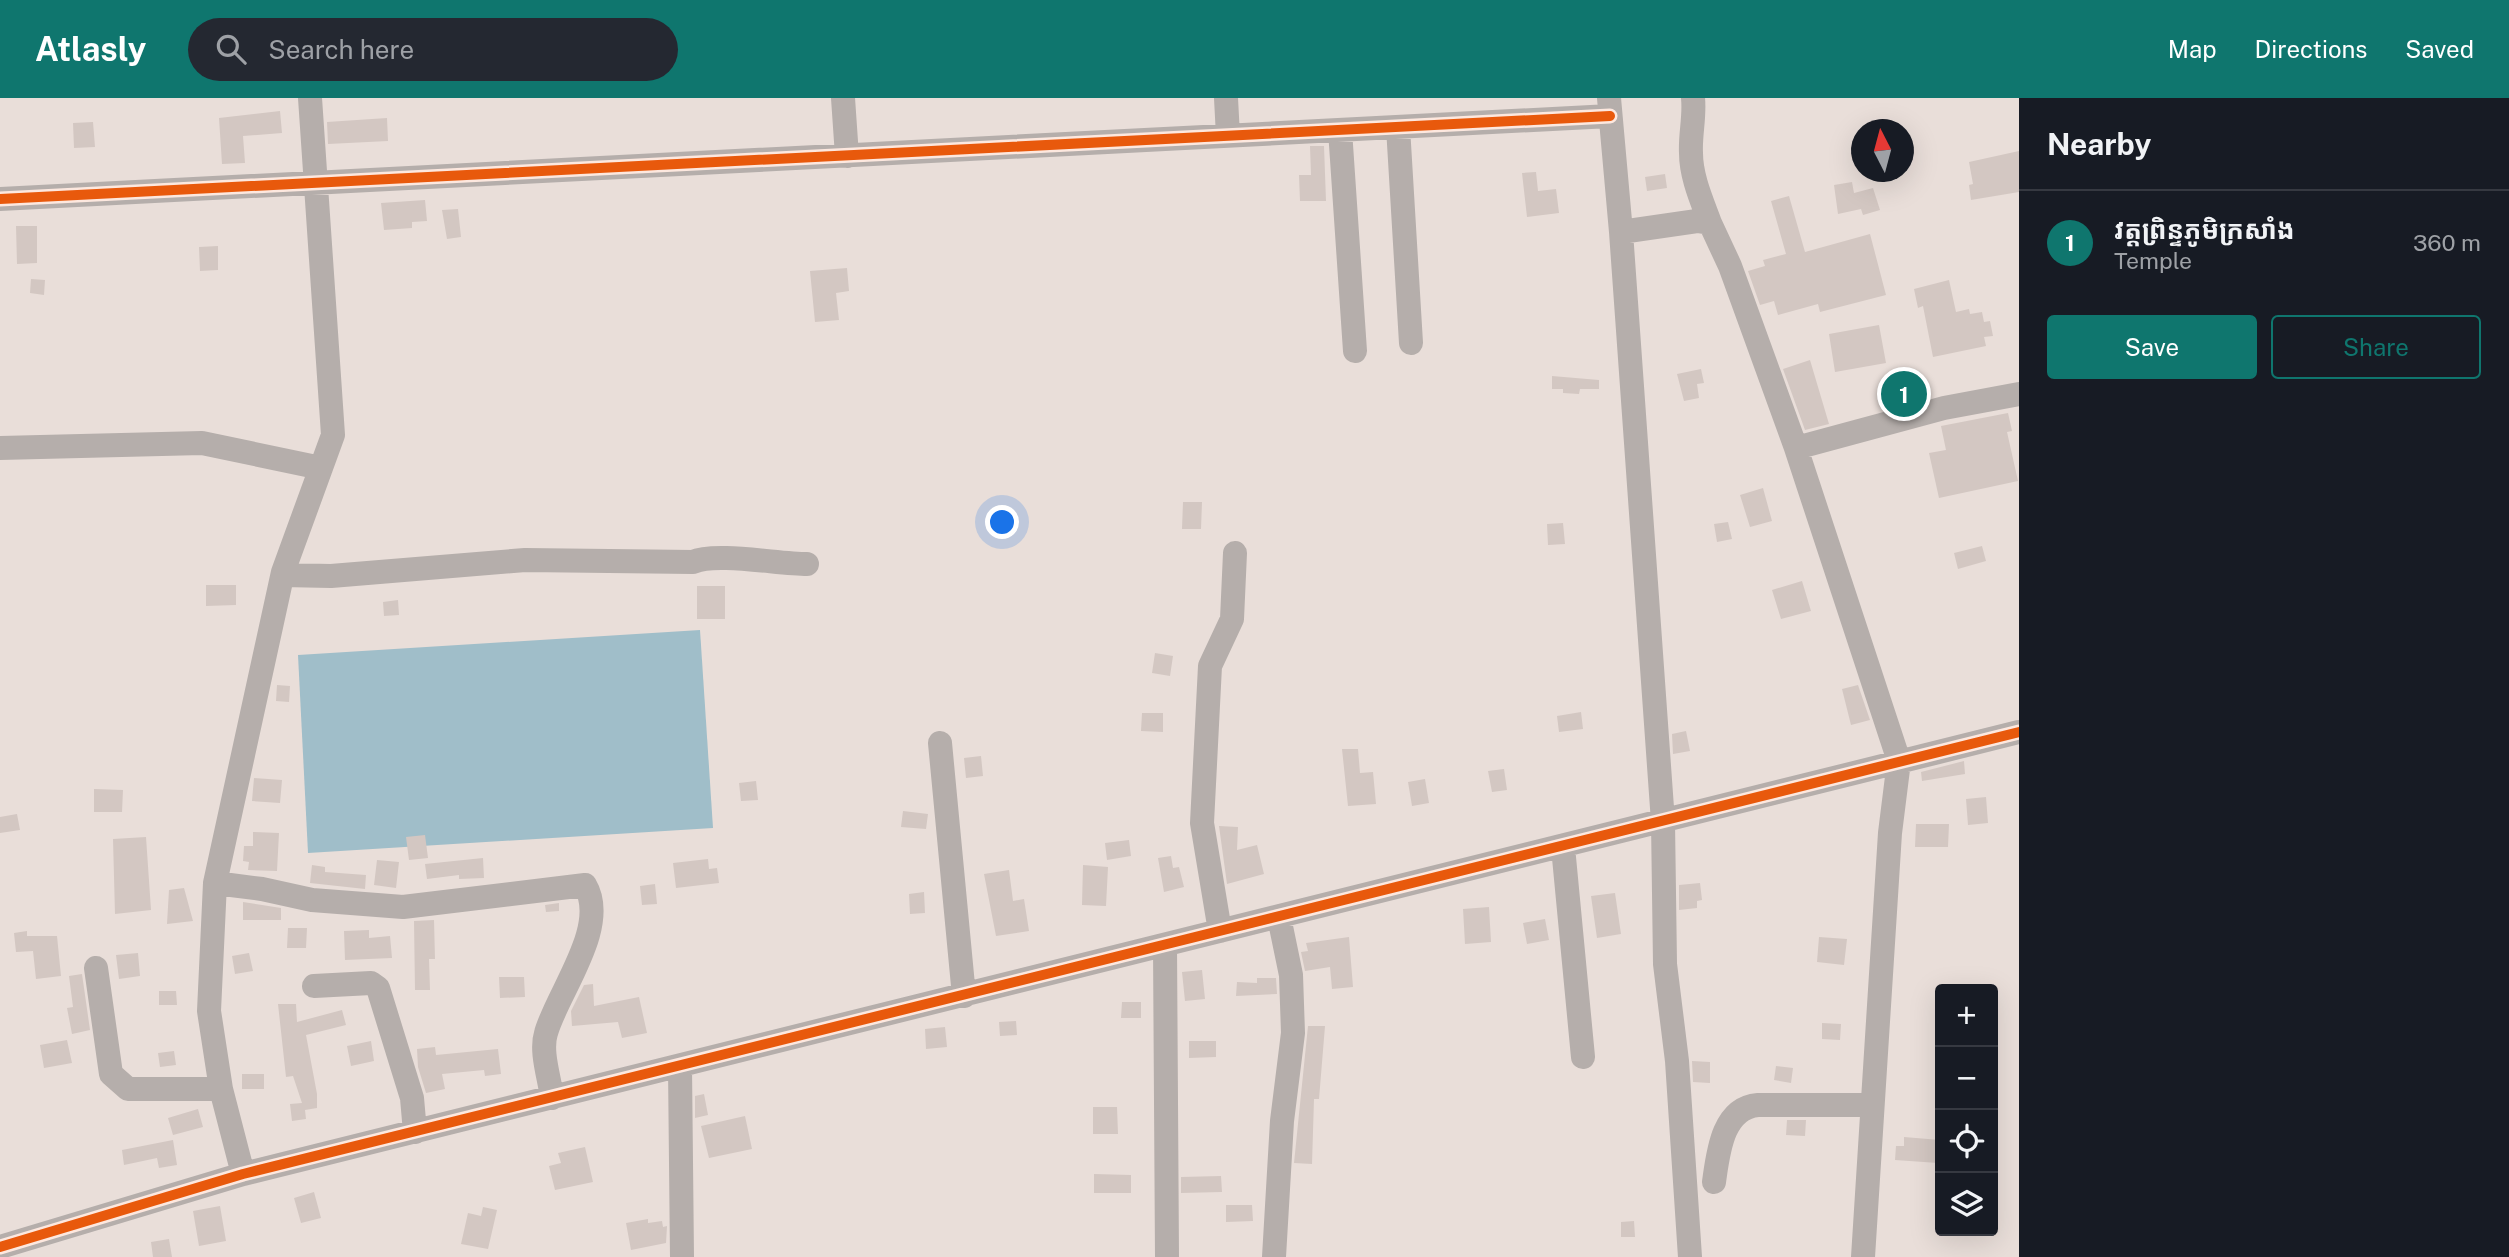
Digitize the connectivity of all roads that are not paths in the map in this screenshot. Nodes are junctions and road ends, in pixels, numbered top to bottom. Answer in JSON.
{"nodes":[{"id":1,"x":310,"y":98,"type":"edge"},
{"id":2,"x":843,"y":98,"type":"edge"},
{"id":3,"x":1226,"y":98,"type":"edge"},
{"id":4,"x":1693,"y":98,"type":"edge"},
{"id":5,"x":1610,"y":107,"type":"edge"},
{"id":6,"x":1398,"y":127,"type":"junction"},
{"id":7,"x":1340,"y":130,"type":"junction"},
{"id":8,"x":1228,"y":136,"type":"junction"},
{"id":9,"x":847,"y":156,"type":"junction"},
{"id":10,"x":308,"y":185,"type":"junction"},
{"id":11,"x":0,"y":199,"type":"edge"},
{"id":12,"x":1710,"y":223,"type":"junction"},
{"id":13,"x":1621,"y":232,"type":"junction"},
{"id":14,"x":1411,"y":343,"type":"dead end"},
{"id":15,"x":1355,"y":351,"type":"dead end"},
{"id":16,"x":2019,"y":394,"type":"edge"},
{"id":17,"x":0,"y":448,"type":"edge"},
{"id":18,"x":1796,"y":448,"type":"junction"},
{"id":19,"x":321,"y":468,"type":"junction"},
{"id":20,"x":1235,"y":553,"type":"dead end"},
{"id":21,"x":807,"y":564,"type":"dead end"},
{"id":22,"x":283,"y":575,"type":"junction"},
{"id":23,"x":2019,"y":732,"type":"edge"},
{"id":24,"x":940,"y":743,"type":"dead end"},
{"id":25,"x":1899,"y":761,"type":"junction"},
{"id":26,"x":1662,"y":822,"type":"junction"},
{"id":27,"x":1563,"y":847,"type":"junction"},
{"id":28,"x":215,"y":884,"type":"junction"},
{"id":29,"x":1279,"y":917,"type":"junction"},
{"id":30,"x":1220,"y":931,"type":"junction"},
{"id":31,"x":1165,"y":946,"type":"junction"},
{"id":32,"x":96,"y":968,"type":"dead end"},
{"id":33,"x":314,"y":986,"type":"dead end"},
{"id":34,"x":964,"y":996,"type":"junction"},
{"id":35,"x":1583,"y":1057,"type":"dead end"},
{"id":36,"x":680,"y":1067,"type":"junction"},
{"id":37,"x":221,"y":1089,"type":"junction"},
{"id":38,"x":552,"y":1098,"type":"junction"},
{"id":39,"x":1871,"y":1105,"type":"junction"},
{"id":40,"x":415,"y":1132,"type":"junction"},
{"id":41,"x":243,"y":1174,"type":"junction"},
{"id":42,"x":1714,"y":1182,"type":"dead end"},
{"id":43,"x":0,"y":1247,"type":"edge"},
{"id":44,"x":682,"y":1257,"type":"edge"},
{"id":45,"x":1167,"y":1257,"type":"edge"},
{"id":46,"x":1274,"y":1257,"type":"edge"},
{"id":47,"x":1690,"y":1257,"type":"edge"},
{"id":48,"x":1863,"y":1257,"type":"edge"}],
"edges":[{"from":1,"to":10,"type":"street"},
{"from":2,"to":9,"type":"street"},
{"from":3,"to":8,"type":"street"},
{"from":4,"to":12,"type":"street"},
{"from":5,"to":6,"type":"street"},
{"from":5,"to":13,"type":"street"},
{"from":6,"to":7,"type":"street"},
{"from":6,"to":14,"type":"street"},
{"from":7,"to":8,"type":"street"},
{"from":7,"to":15,"type":"street"},
{"from":8,"to":9,"type":"street"},
{"from":9,"to":10,"type":"street"},
{"from":10,"to":11,"type":"street"},
{"from":10,"to":19,"type":"street"},
{"from":12,"to":13,"type":"street"},
{"from":12,"to":18,"type":"street"},
{"from":13,"to":26,"type":"street"},
{"from":16,"to":18,"type":"street"},
{"from":17,"to":19,"type":"street"},
{"from":18,"to":25,"type":"street"},
{"from":19,"to":22,"type":"street"},
{"from":20,"to":30,"type":"street"},
{"from":21,"to":22,"type":"street"},
{"from":22,"to":28,"type":"street"},
{"from":23,"to":25,"type":"street"},
{"from":24,"to":34,"type":"street"},
{"from":25,"to":26,"type":"street"},
{"from":25,"to":39,"type":"street"},
{"from":26,"to":27,"type":"street"},
{"from":26,"to":47,"type":"street"},
{"from":27,"to":29,"type":"street"},
{"from":27,"to":35,"type":"street"},
{"from":28,"to":37,"type":"street"},
{"from":28,"to":38,"type":"street"},
{"from":29,"to":30,"type":"street"},
{"from":29,"to":46,"type":"street"},
{"from":30,"to":31,"type":"street"},
{"from":31,"to":34,"type":"street"},
{"from":31,"to":45,"type":"street"},
{"from":32,"to":37,"type":"street"},
{"from":33,"to":40,"type":"street"},
{"from":34,"to":36,"type":"street"},
{"from":36,"to":38,"type":"street"},
{"from":36,"to":44,"type":"street"},
{"from":37,"to":41,"type":"street"},
{"from":38,"to":40,"type":"street"},
{"from":39,"to":42,"type":"street"},
{"from":39,"to":48,"type":"street"},
{"from":40,"to":41,"type":"street"},
{"from":41,"to":43,"type":"street"}]}
